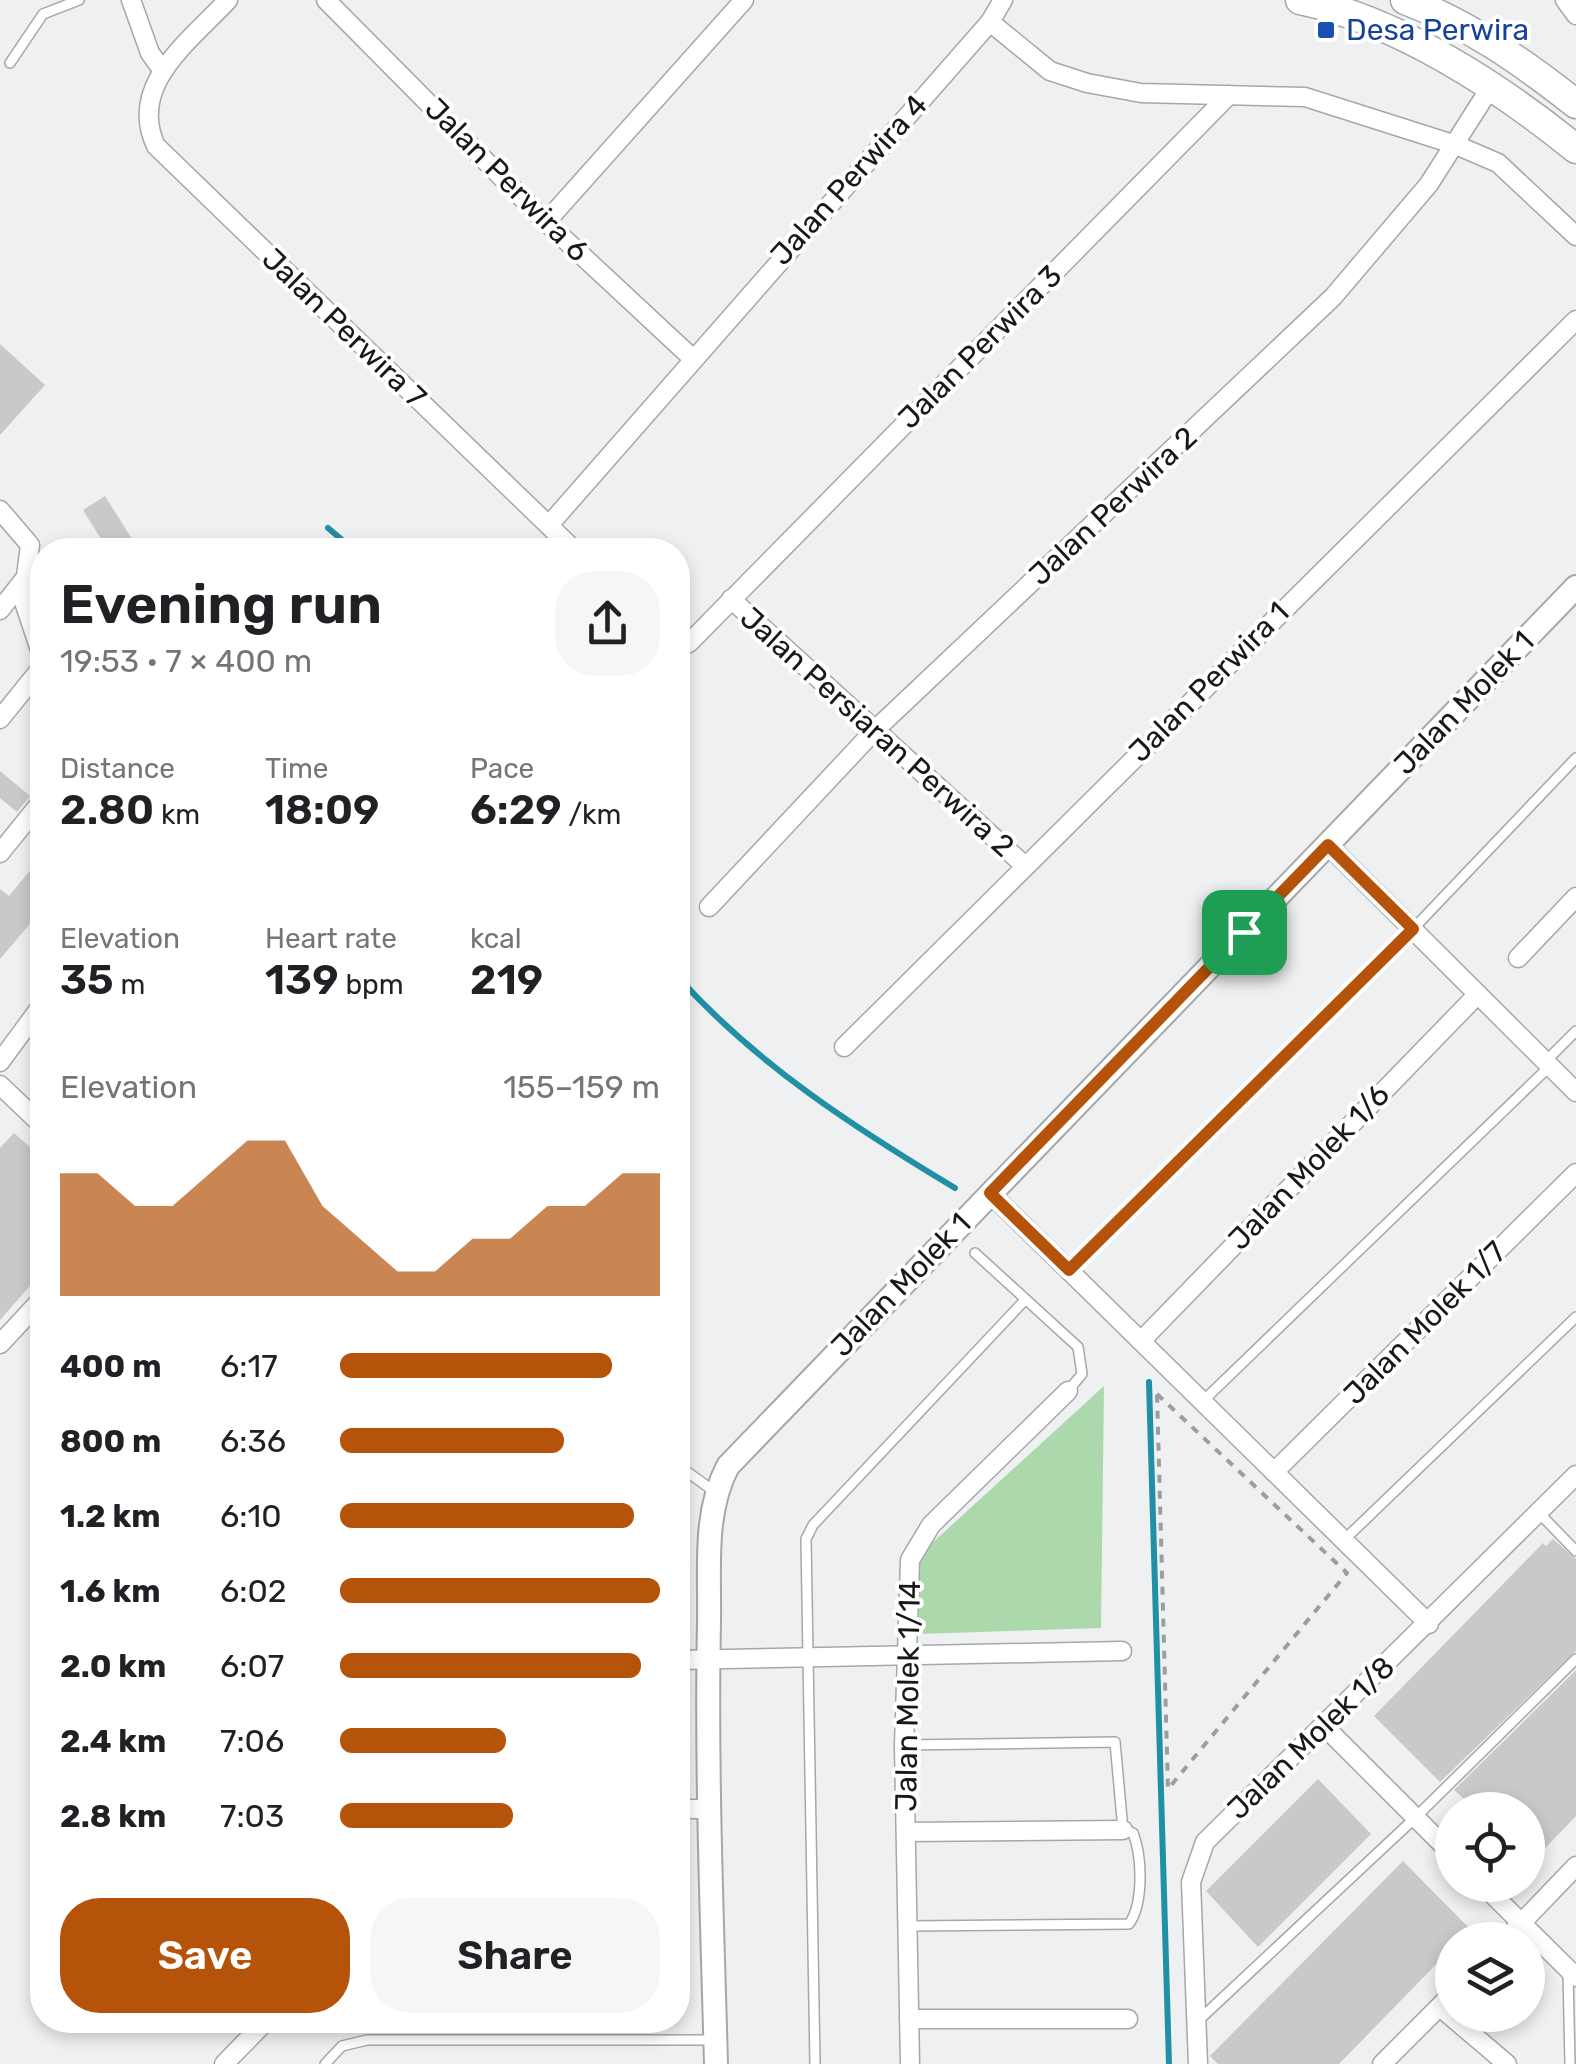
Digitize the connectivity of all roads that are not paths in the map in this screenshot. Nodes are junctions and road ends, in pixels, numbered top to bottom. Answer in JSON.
{"nodes":[{"id":1,"x":79,"y":0,"type":"edge"},
{"id":2,"x":131,"y":0,"type":"edge"},
{"id":3,"x":228,"y":0,"type":"edge"},
{"id":4,"x":326,"y":0,"type":"edge"},
{"id":5,"x":744,"y":0,"type":"edge"},
{"id":6,"x":1003,"y":0,"type":"edge"},
{"id":7,"x":1300,"y":0,"type":"edge"},
{"id":8,"x":1405,"y":0,"type":"edge"},
{"id":9,"x":1565,"y":0,"type":"edge"},
{"id":10,"x":1576,"y":14,"type":"edge"},
{"id":11,"x":990,"y":22,"type":"junction"},
{"id":12,"x":10,"y":63,"type":"dead end"},
{"id":13,"x":163,"y":72,"type":"junction"},
{"id":14,"x":1492,"y":85,"type":"junction"},
{"id":15,"x":1229,"y":95,"type":"junction"},
{"id":16,"x":1576,"y":104,"type":"edge"},
{"id":17,"x":1456,"y":145,"type":"junction"},
{"id":18,"x":1576,"y":149,"type":"edge"},
{"id":19,"x":546,"y":222,"type":"junction"},
{"id":20,"x":1576,"y":236,"type":"edge"},
{"id":21,"x":1576,"y":320,"type":"edge"},
{"id":22,"x":691,"y":357,"type":"junction"},
{"id":23,"x":0,"y":510,"type":"edge"},
{"id":24,"x":549,"y":524,"type":"junction"},
{"id":25,"x":562,"y":538,"type":"edge"},
{"id":26,"x":30,"y":546,"type":"edge"},
{"id":27,"x":30,"y":578,"type":"edge"},
{"id":28,"x":30,"y":584,"type":"edge"},
{"id":29,"x":1576,"y":587,"type":"edge"},
{"id":30,"x":731,"y":599,"type":"junction"},
{"id":31,"x":0,"y":610,"type":"edge"},
{"id":32,"x":30,"y":620,"type":"edge"},
{"id":33,"x":690,"y":642,"type":"edge"},
{"id":34,"x":30,"y":682,"type":"edge"},
{"id":35,"x":0,"y":719,"type":"edge"},
{"id":36,"x":874,"y":730,"type":"junction"},
{"id":37,"x":1576,"y":758,"type":"edge"},
{"id":38,"x":30,"y":817,"type":"edge"},
{"id":39,"x":1328,"y":845,"type":"junction"},
{"id":40,"x":0,"y":853,"type":"edge"},
{"id":41,"x":1024,"y":865,"type":"junction"},
{"id":42,"x":1576,"y":897,"type":"edge"},
{"id":43,"x":709,"y":907,"type":"dead end"},
{"id":44,"x":1413,"y":929,"type":"junction"},
{"id":45,"x":1518,"y":958,"type":"dead end"},
{"id":46,"x":1478,"y":994,"type":"junction"},
{"id":47,"x":30,"y":1021,"type":"edge"},
{"id":48,"x":1576,"y":1030,"type":"edge"},
{"id":49,"x":844,"y":1047,"type":"dead end"},
{"id":50,"x":0,"y":1062,"type":"edge"},
{"id":51,"x":1548,"y":1064,"type":"junction"},
{"id":52,"x":0,"y":1085,"type":"edge"},
{"id":53,"x":1576,"y":1092,"type":"edge"},
{"id":54,"x":30,"y":1113,"type":"edge"},
{"id":55,"x":1576,"y":1173,"type":"edge"},
{"id":56,"x":990,"y":1193,"type":"junction"},
{"id":57,"x":975,"y":1253,"type":"dead end"},
{"id":58,"x":1069,"y":1270,"type":"junction"},
{"id":59,"x":1025,"y":1300,"type":"junction"},
{"id":60,"x":30,"y":1312,"type":"edge"},
{"id":61,"x":1576,"y":1317,"type":"edge"},
{"id":62,"x":1141,"y":1341,"type":"junction"},
{"id":63,"x":0,"y":1344,"type":"edge"},
{"id":64,"x":1068,"y":1391,"type":"joint"},
{"id":65,"x":1202,"y":1401,"type":"junction"},
{"id":66,"x":1274,"y":1472,"type":"junction"},
{"id":67,"x":690,"y":1474,"type":"edge"},
{"id":68,"x":1576,"y":1475,"type":"edge"},
{"id":69,"x":715,"y":1492,"type":"junction"},
{"id":70,"x":1539,"y":1513,"type":"junction"},
{"id":71,"x":1344,"y":1540,"type":"junction"},
{"id":72,"x":1576,"y":1551,"type":"edge"},
{"id":73,"x":1429,"y":1624,"type":"junction"},
{"id":74,"x":1122,"y":1651,"type":"dead end"},
{"id":75,"x":905,"y":1656,"type":"junction"},
{"id":76,"x":806,"y":1658,"type":"junction"},
{"id":77,"x":708,"y":1659,"type":"junction"},
{"id":78,"x":1576,"y":1659,"type":"edge"},
{"id":79,"x":690,"y":1660,"type":"edge"},
{"id":80,"x":1325,"y":1727,"type":"junction"},
{"id":81,"x":904,"y":1746,"type":"junction"},
{"id":82,"x":710,"y":1809,"type":"junction"},
{"id":83,"x":690,"y":1810,"type":"edge"},
{"id":84,"x":1416,"y":1817,"type":"junction"},
{"id":85,"x":1123,"y":1830,"type":"junction"},
{"id":86,"x":906,"y":1832,"type":"junction"},
{"id":87,"x":1435,"y":1837,"type":"edge"},
{"id":88,"x":1576,"y":1866,"type":"edge"},
{"id":89,"x":1500,"y":1902,"type":"edge"},
{"id":90,"x":1520,"y":1922,"type":"edge"},
{"id":91,"x":1522,"y":1922,"type":"edge"},
{"id":92,"x":909,"y":1926,"type":"junction"},
{"id":93,"x":1545,"y":1947,"type":"edge"},
{"id":94,"x":1572,"y":1973,"type":"edge"},
{"id":95,"x":1435,"y":2012,"type":"edge"},
{"id":96,"x":909,"y":2019,"type":"junction"},
{"id":97,"x":1128,"y":2019,"type":"dead end"},
{"id":98,"x":1197,"y":2022,"type":"junction"},
{"id":99,"x":1476,"y":2032,"type":"edge"},
{"id":100,"x":254,"y":2033,"type":"edge"},
{"id":101,"x":715,"y":2040,"type":"junction"},
{"id":102,"x":224,"y":2064,"type":"edge"},
{"id":103,"x":325,"y":2064,"type":"edge"},
{"id":104,"x":716,"y":2064,"type":"edge"},
{"id":105,"x":815,"y":2064,"type":"edge"},
{"id":106,"x":910,"y":2064,"type":"edge"},
{"id":107,"x":1198,"y":2064,"type":"edge"},
{"id":108,"x":1382,"y":2064,"type":"edge"},
{"id":109,"x":1506,"y":2064,"type":"edge"},
{"id":110,"x":1570,"y":2064,"type":"edge"}],
"edges":[{"from":1,"to":12,"type":"lane"},
{"from":2,"to":13,"type":"street"},
{"from":3,"to":13,"type":"street"},
{"from":4,"to":19,"type":"street","name":"Jalan Perwira 6"},
{"from":5,"to":19,"type":"street"},
{"from":6,"to":11,"type":"street","name":"Jalan Perwira 4"},
{"from":7,"to":14,"type":"main road"},
{"from":8,"to":16,"type":"main road"},
{"from":9,"to":10,"type":"street"},
{"from":11,"to":15,"type":"street"},
{"from":11,"to":22,"type":"street","name":"Jalan Perwira 4"},
{"from":13,"to":24,"type":"street","name":"Jalan Perwira 7"},
{"from":14,"to":17,"type":"street","name":"Jalan Perwira 2"},
{"from":14,"to":18,"type":"main road"},
{"from":15,"to":17,"type":"street"},
{"from":15,"to":30,"type":"street","name":"Jalan Perwira 3"},
{"from":17,"to":20,"type":"street"},
{"from":17,"to":36,"type":"street","name":"Jalan Perwira 2"},
{"from":19,"to":22,"type":"street","name":"Jalan Perwira 6"},
{"from":21,"to":41,"type":"street","name":"Jalan Perwira 1"},
{"from":22,"to":24,"type":"street","name":"Jalan Perwira 4"},
{"from":23,"to":26,"type":"street"},
{"from":24,"to":25,"type":"street","name":"Jalan Perwira 7"},
{"from":27,"to":31,"type":"street"},
{"from":28,"to":32,"type":"street"},
{"from":29,"to":39,"type":"street","name":"Jalan Molek 1"},
{"from":30,"to":33,"type":"street"},
{"from":30,"to":36,"type":"street","name":"Jalan Persiaran Perwira 2"},
{"from":34,"to":35,"type":"street"},
{"from":36,"to":41,"type":"street","name":"Jalan Persiaran Perwira 2"},
{"from":36,"to":43,"type":"street","name":"Jalan Perwira 2"},
{"from":37,"to":44,"type":"lane"},
{"from":38,"to":40,"type":"street"},
{"from":39,"to":44,"type":"street"},
{"from":39,"to":56,"type":"street","name":"Jalan Molek 1"},
{"from":41,"to":49,"type":"street","name":"Jalan Perwira 1"},
{"from":42,"to":45,"type":"street"},
{"from":44,"to":46,"type":"street"},
{"from":44,"to":58,"type":"lane"},
{"from":46,"to":51,"type":"street"},
{"from":46,"to":62,"type":"street","name":"Jalan Molek 1/6"},
{"from":47,"to":50,"type":"street"},
{"from":48,"to":51,"type":"lane"},
{"from":51,"to":53,"type":"street"},
{"from":51,"to":65,"type":"lane"},
{"from":52,"to":54,"type":"street"},
{"from":55,"to":66,"type":"street","name":"Jalan Molek 1/7"},
{"from":56,"to":58,"type":"street"},
{"from":56,"to":69,"type":"street","name":"Jalan Molek 1"},
{"from":57,"to":59,"type":"lane"},
{"from":58,"to":62,"type":"street"},
{"from":59,"to":64,"type":"lane"},
{"from":59,"to":76,"type":"lane"},
{"from":60,"to":63,"type":"street"},
{"from":61,"to":71,"type":"lane"},
{"from":62,"to":65,"type":"street"},
{"from":64,"to":75,"type":"street","name":"Jalan Molek 1/14"},
{"from":65,"to":66,"type":"street"},
{"from":66,"to":71,"type":"street"},
{"from":67,"to":69,"type":"lane"},
{"from":68,"to":70,"type":"street","name":"Jalan Molek 1/8"},
{"from":69,"to":77,"type":"street"},
{"from":70,"to":72,"type":"lane"},
{"from":70,"to":73,"type":"street","name":"Jalan Molek 1/8"},
{"from":71,"to":73,"type":"street"},
{"from":73,"to":80,"type":"street","name":"Jalan Molek 1/8"},
{"from":74,"to":75,"type":"street"},
{"from":75,"to":76,"type":"street"},
{"from":75,"to":81,"type":"street","name":"Jalan Molek 1/14"},
{"from":76,"to":77,"type":"street"},
{"from":76,"to":105,"type":"lane"},
{"from":77,"to":79,"type":"street"},
{"from":77,"to":82,"type":"street"},
{"from":78,"to":84,"type":"lane"},
{"from":80,"to":84,"type":"street"},
{"from":80,"to":98,"type":"street","name":"Jalan Molek 1/8"},
{"from":81,"to":85,"type":"lane"},
{"from":81,"to":86,"type":"street","name":"Jalan Molek 1/14"},
{"from":82,"to":83,"type":"street"},
{"from":82,"to":101,"type":"street"},
{"from":84,"to":87,"type":"street"},
{"from":84,"to":98,"type":"lane"},
{"from":85,"to":86,"type":"street"},
{"from":85,"to":92,"type":"lane"},
{"from":86,"to":92,"type":"street","name":"Jalan Molek 1/14"},
{"from":88,"to":91,"type":"street"},
{"from":89,"to":90,"type":"street"},
{"from":92,"to":96,"type":"street","name":"Jalan Molek 1/14"},
{"from":93,"to":94,"type":"street"},
{"from":94,"to":110,"type":"lane"},
{"from":95,"to":108,"type":"street"},
{"from":96,"to":97,"type":"street"},
{"from":96,"to":106,"type":"street","name":"Jalan Molek 1/14"},
{"from":98,"to":107,"type":"street","name":"Jalan Molek 1/8"},
{"from":99,"to":109,"type":"street"},
{"from":100,"to":102,"type":"street"},
{"from":101,"to":103,"type":"lane"},
{"from":101,"to":104,"type":"street"}]}
